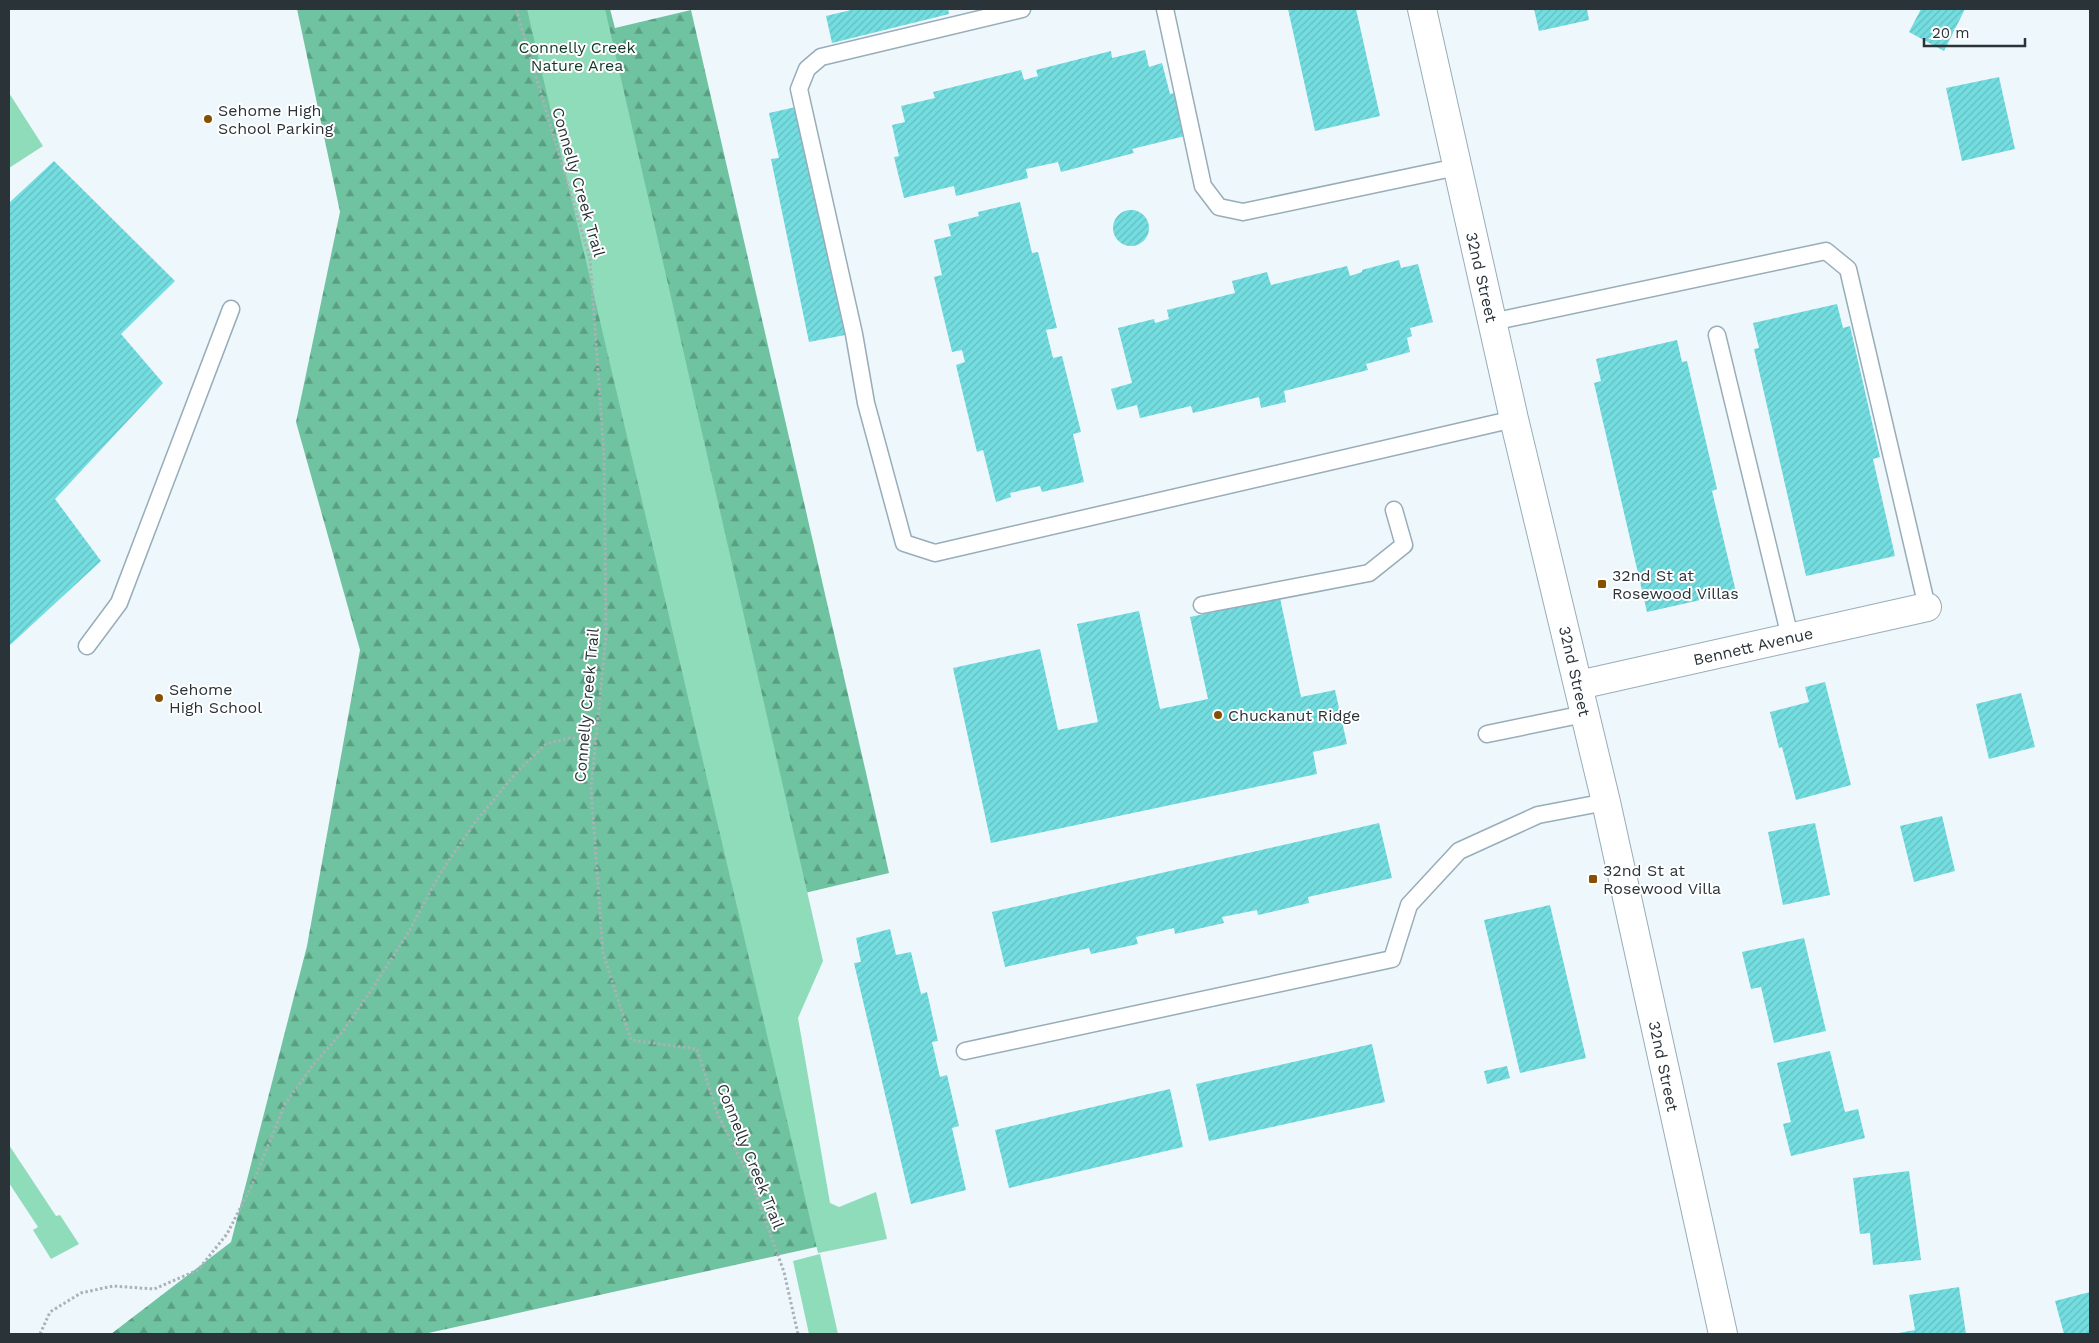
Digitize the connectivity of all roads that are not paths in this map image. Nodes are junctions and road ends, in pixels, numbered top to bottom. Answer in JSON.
{"nodes":[{"id":1,"x":1022,"y":9,"type":"edge"},
{"id":2,"x":1165,"y":9,"type":"edge"},
{"id":3,"x":1422,"y":9,"type":"edge"},
{"id":4,"x":1457,"y":167,"type":"junction"},
{"id":5,"x":231,"y":309,"type":"dead end"},
{"id":6,"x":1492,"y":322,"type":"junction"},
{"id":7,"x":1717,"y":335,"type":"dead end"},
{"id":8,"x":1514,"y":419,"type":"junction"},
{"id":9,"x":1394,"y":510,"type":"dead end"},
{"id":10,"x":1202,"y":606,"type":"dead end"},
{"id":11,"x":1927,"y":607,"type":"joint"},
{"id":12,"x":1790,"y":637,"type":"junction"},
{"id":13,"x":87,"y":646,"type":"dead end"},
{"id":14,"x":1579,"y":685,"type":"junction"},
{"id":15,"x":1584,"y":714,"type":"junction"},
{"id":16,"x":1487,"y":734,"type":"dead end"},
{"id":17,"x":1606,"y":802,"type":"junction"},
{"id":18,"x":965,"y":1051,"type":"dead end"},
{"id":19,"x":1723,"y":1334,"type":"edge"}],
"edges":[{"from":1,"to":8,"type":"lane"},
{"from":2,"to":4,"type":"lane"},
{"from":3,"to":4,"type":"street","name":"32nd Street"},
{"from":4,"to":6,"type":"street","name":"32nd Street"},
{"from":5,"to":13,"type":"lane"},
{"from":6,"to":8,"type":"street","name":"32nd Street"},
{"from":6,"to":11,"type":"lane"},
{"from":7,"to":12,"type":"lane"},
{"from":8,"to":14,"type":"street","name":"32nd Street"},
{"from":9,"to":10,"type":"lane"},
{"from":11,"to":12,"type":"street","name":"Bennett Avenue"},
{"from":12,"to":14,"type":"street","name":"Bennett Avenue"},
{"from":14,"to":15,"type":"street","name":"32nd Street"},
{"from":15,"to":16,"type":"lane"},
{"from":15,"to":17,"type":"street","name":"32nd Street"},
{"from":17,"to":18,"type":"lane"},
{"from":17,"to":19,"type":"street","name":"32nd Street"}]}
